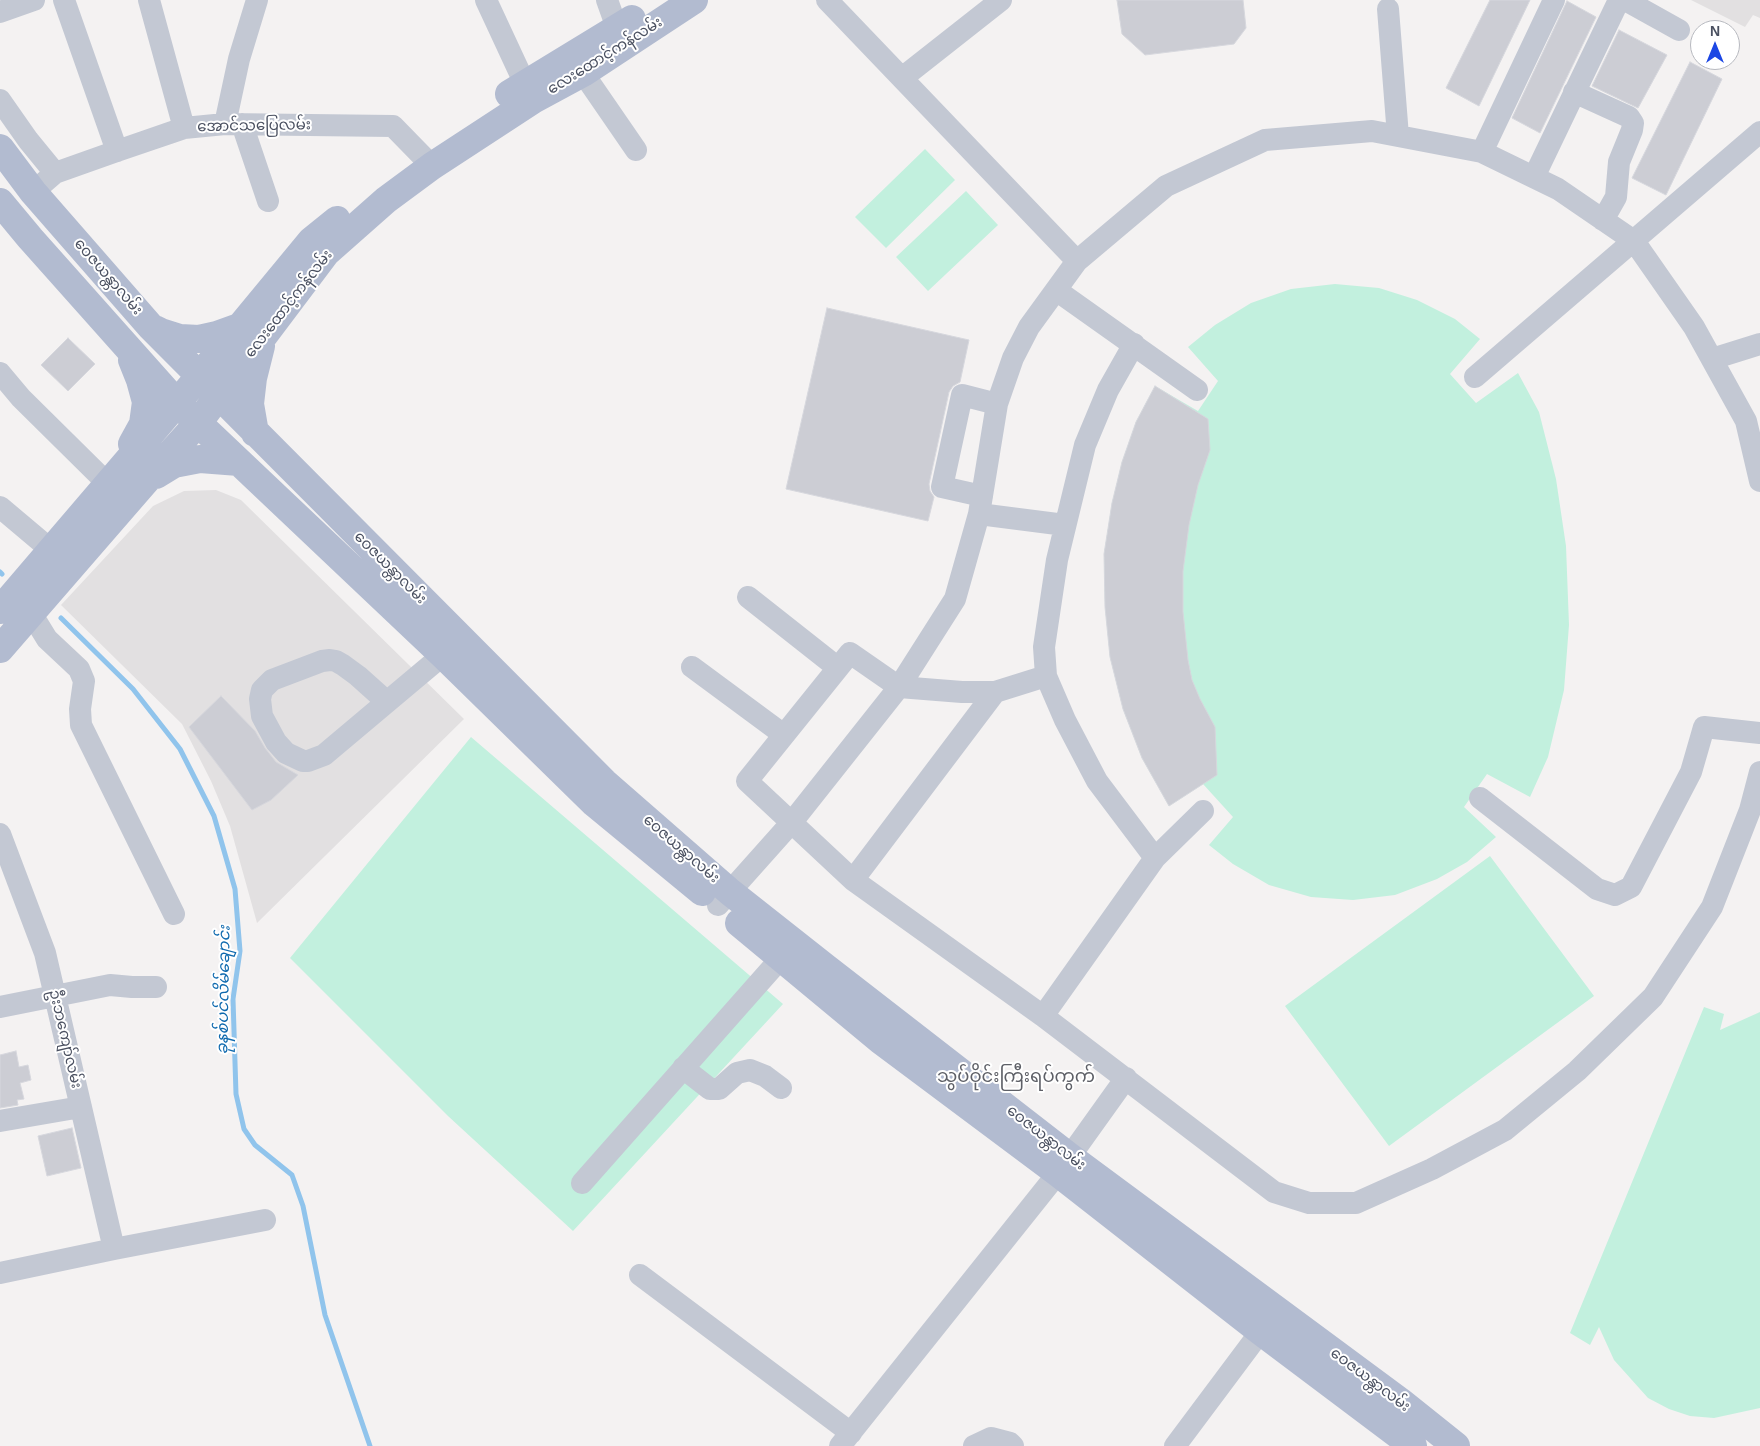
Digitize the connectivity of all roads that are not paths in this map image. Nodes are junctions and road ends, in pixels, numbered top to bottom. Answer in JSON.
{"nodes":[{"id":1,"x":34,"y":0,"type":"edge"},
{"id":2,"x":64,"y":0,"type":"edge"},
{"id":3,"x":149,"y":0,"type":"edge"},
{"id":4,"x":257,"y":0,"type":"edge"},
{"id":5,"x":486,"y":0,"type":"edge"},
{"id":6,"x":607,"y":0,"type":"edge"},
{"id":7,"x":663,"y":0,"type":"edge"},
{"id":8,"x":694,"y":0,"type":"edge"},
{"id":9,"x":827,"y":0,"type":"edge"},
{"id":10,"x":1001,"y":0,"type":"edge"},
{"id":11,"x":1554,"y":0,"type":"edge"},
{"id":12,"x":1619,"y":0,"type":"edge"},
{"id":13,"x":1625,"y":0,"type":"edge"},
{"id":14,"x":1388,"y":9,"type":"dead end"},
{"id":15,"x":0,"y":12,"type":"edge"},
{"id":16,"x":617,"y":28,"type":"junction"},
{"id":17,"x":1679,"y":30,"type":"dead end"},
{"id":18,"x":577,"y":65,"type":"junction"},
{"id":19,"x":902,"y":78,"type":"junction"},
{"id":20,"x":524,"y":84,"type":"junction"},
{"id":21,"x":1574,"y":92,"type":"junction"},
{"id":22,"x":0,"y":100,"type":"edge"},
{"id":23,"x":233,"y":124,"type":"junction"},
{"id":24,"x":184,"y":128,"type":"junction"},
{"id":25,"x":1760,"y":132,"type":"edge"},
{"id":26,"x":1398,"y":136,"type":"junction"},
{"id":27,"x":0,"y":148,"type":"edge"},
{"id":28,"x":117,"y":150,"type":"junction"},
{"id":29,"x":636,"y":150,"type":"dead end"},
{"id":30,"x":1482,"y":152,"type":"junction"},
{"id":31,"x":426,"y":159,"type":"junction"},
{"id":32,"x":55,"y":172,"type":"junction"},
{"id":33,"x":1534,"y":177,"type":"junction"},
{"id":34,"x":33,"y":192,"type":"junction"},
{"id":35,"x":268,"y":201,"type":"dead end"},
{"id":36,"x":0,"y":202,"type":"edge"},
{"id":37,"x":1603,"y":220,"type":"junction"},
{"id":38,"x":1634,"y":241,"type":"junction"},
{"id":39,"x":1078,"y":261,"type":"junction"},
{"id":40,"x":1056,"y":290,"type":"junction"},
{"id":41,"x":150,"y":326,"type":"junction"},
{"id":42,"x":253,"y":332,"type":"junction"},
{"id":43,"x":1134,"y":344,"type":"junction"},
{"id":44,"x":1760,"y":344,"type":"edge"},
{"id":45,"x":126,"y":345,"type":"junction"},
{"id":46,"x":1712,"y":359,"type":"junction"},
{"id":47,"x":0,"y":373,"type":"edge"},
{"id":48,"x":199,"y":376,"type":"junction"},
{"id":49,"x":1475,"y":377,"type":"dead end"},
{"id":50,"x":1197,"y":390,"type":"dead end"},
{"id":51,"x":219,"y":395,"type":"junction"},
{"id":52,"x":177,"y":402,"type":"junction"},
{"id":53,"x":997,"y":404,"type":"junction"},
{"id":54,"x":198,"y":424,"type":"junction"},
{"id":55,"x":256,"y":433,"type":"junction"},
{"id":56,"x":239,"y":462,"type":"junction"},
{"id":57,"x":112,"y":478,"type":"junction"},
{"id":58,"x":1760,"y":481,"type":"edge"},
{"id":59,"x":144,"y":483,"type":"junction"},
{"id":60,"x":980,"y":505,"type":"junction"},
{"id":61,"x":0,"y":507,"type":"edge"},
{"id":62,"x":1066,"y":525,"type":"junction"},
{"id":63,"x":51,"y":550,"type":"junction"},
{"id":64,"x":748,"y":597,"type":"dead end"},
{"id":65,"x":0,"y":610,"type":"edge"},
{"id":66,"x":31,"y":613,"type":"junction"},
{"id":67,"x":0,"y":649,"type":"edge"},
{"id":68,"x":443,"y":655,"type":"junction"},
{"id":69,"x":692,"y":667,"type":"dead end"},
{"id":70,"x":838,"y":668,"type":"junction"},
{"id":71,"x":1046,"y":676,"type":"junction"},
{"id":72,"x":899,"y":687,"type":"junction"},
{"id":73,"x":995,"y":692,"type":"junction"},
{"id":74,"x":387,"y":702,"type":"junction"},
{"id":75,"x":1760,"y":733,"type":"edge"},
{"id":76,"x":784,"y":736,"type":"junction"},
{"id":77,"x":1760,"y":772,"type":"edge"},
{"id":78,"x":1480,"y":798,"type":"dead end"},
{"id":79,"x":1203,"y":811,"type":"dead end"},
{"id":80,"x":792,"y":822,"type":"junction"},
{"id":81,"x":0,"y":834,"type":"edge"},
{"id":82,"x":1155,"y":858,"type":"junction"},
{"id":83,"x":853,"y":880,"type":"junction"},
{"id":84,"x":724,"y":899,"type":"junction"},
{"id":85,"x":174,"y":914,"type":"dead end"},
{"id":86,"x":781,"y":958,"type":"junction"},
{"id":87,"x":156,"y":987,"type":"dead end"},
{"id":88,"x":55,"y":996,"type":"junction"},
{"id":89,"x":0,"y":1007,"type":"edge"},
{"id":90,"x":1044,"y":1016,"type":"junction"},
{"id":91,"x":683,"y":1068,"type":"junction"},
{"id":92,"x":1126,"y":1078,"type":"junction"},
{"id":93,"x":780,"y":1088,"type":"dead end"},
{"id":94,"x":81,"y":1107,"type":"junction"},
{"id":95,"x":0,"y":1121,"type":"edge"},
{"id":96,"x":1064,"y":1165,"type":"junction"},
{"id":97,"x":582,"y":1183,"type":"dead end"},
{"id":98,"x":265,"y":1220,"type":"dead end"},
{"id":99,"x":114,"y":1248,"type":"junction"},
{"id":100,"x":0,"y":1273,"type":"edge"},
{"id":101,"x":640,"y":1275,"type":"dead end"},
{"id":102,"x":1277,"y":1310,"type":"junction"},
{"id":103,"x":1260,"y":1331,"type":"junction"},
{"id":104,"x":1316,"y":1356,"type":"junction"},
{"id":105,"x":845,"y":1439,"type":"edge"},
{"id":106,"x":974,"y":1446,"type":"edge"},
{"id":107,"x":1014,"y":1446,"type":"edge"},
{"id":108,"x":1175,"y":1446,"type":"edge"},
{"id":109,"x":1413,"y":1446,"type":"edge"},
{"id":110,"x":1456,"y":1446,"type":"edge"}],
"edges":[{"from":1,"to":15,"type":"street"},
{"from":2,"to":28,"type":"street"},
{"from":3,"to":24,"type":"street"},
{"from":4,"to":23,"type":"street"},
{"from":5,"to":20,"type":"street"},
{"from":6,"to":16,"type":"street"},
{"from":7,"to":16,"type":"main road","name":"လေးထောင့်ကန်လမ်း"},
{"from":8,"to":18,"type":"main road","name":"လေးထောင့်ကန်လမ်း"},
{"from":9,"to":19,"type":"street"},
{"from":10,"to":19,"type":"street"},
{"from":11,"to":30,"type":"street"},
{"from":12,"to":21,"type":"street"},
{"from":13,"to":17,"type":"street"},
{"from":14,"to":26,"type":"street"},
{"from":16,"to":18,"type":"main road","name":"လေးထောင့်ကန်လမ်း"},
{"from":18,"to":20,"type":"main road","name":"လေးထောင့်ကန်လမ်း"},
{"from":18,"to":29,"type":"street"},
{"from":18,"to":31,"type":"main road","name":"လေးထောင့်ကန်လမ်း"},
{"from":19,"to":39,"type":"street"},
{"from":20,"to":31,"type":"main road","name":"လေးထောင့်ကန်လမ်း"},
{"from":21,"to":33,"type":"street"},
{"from":21,"to":37,"type":"street"},
{"from":22,"to":32,"type":"street"},
{"from":23,"to":24,"type":"street","name":"အောင်သပြေလမ်း"},
{"from":23,"to":31,"type":"street","name":"အောင်သပြေလမ်း"},
{"from":23,"to":35,"type":"street"},
{"from":24,"to":28,"type":"street","name":"အောင်သပြေလမ်း"},
{"from":25,"to":38,"type":"street"},
{"from":26,"to":30,"type":"street"},
{"from":26,"to":39,"type":"street"},
{"from":27,"to":34,"type":"main road","name":"ဝေဇယန္တာလမ်း"},
{"from":28,"to":32,"type":"street","name":"အောင်သပြေလမ်း"},
{"from":30,"to":33,"type":"street"},
{"from":31,"to":42,"type":"main road","name":"လေးထောင့်ကန်လမ်း"},
{"from":32,"to":34,"type":"street","name":"အောင်သပြေလမ်း"},
{"from":33,"to":37,"type":"street"},
{"from":34,"to":41,"type":"main road","name":"ဝေဇယန္တာလမ်း"},
{"from":36,"to":45,"type":"main road","name":"ဝေဇယန္တာလမ်း"},
{"from":37,"to":38,"type":"street"},
{"from":38,"to":46,"type":"street"},
{"from":38,"to":49,"type":"street"},
{"from":39,"to":40,"type":"street"},
{"from":40,"to":43,"type":"street"},
{"from":40,"to":53,"type":"street"},
{"from":41,"to":42,"type":"main road"},
{"from":41,"to":48,"type":"main road","name":"ဝေဇယန္တာလမ်း"},
{"from":42,"to":48,"type":"main road","name":"လေးထောင့်ကန်လမ်း"},
{"from":42,"to":51,"type":"main road","name":"လေးထောင့်ကန်လမ်း"},
{"from":42,"to":55,"type":"main road"},
{"from":43,"to":50,"type":"street"},
{"from":43,"to":62,"type":"street"},
{"from":44,"to":46,"type":"street"},
{"from":45,"to":52,"type":"main road","name":"ဝေဇယန္တာလမ်း"},
{"from":45,"to":57,"type":"main road"},
{"from":46,"to":58,"type":"street"},
{"from":47,"to":57,"type":"street"},
{"from":48,"to":51,"type":"main road","name":"ဝေဇယန္တာလမ်း"},
{"from":48,"to":52,"type":"main road","name":"လေးထောင့်ကန်လမ်း"},
{"from":51,"to":54,"type":"main road","name":"လေးထောင့်ကန်လမ်း"},
{"from":51,"to":55,"type":"main road","name":"ဝေဇယန္တာလမ်း"},
{"from":52,"to":54,"type":"main road","name":"ဝေဇယန္တာလမ်း"},
{"from":52,"to":57,"type":"main road","name":"လေးထောင့်ကန်လမ်း"},
{"from":53,"to":60,"type":"street"},
{"from":53,"to":60,"type":"street"},
{"from":54,"to":56,"type":"main road","name":"ဝေဇယန္တာလမ်း"},
{"from":54,"to":59,"type":"main road","name":"လေးထောင့်ကန်လမ်း"},
{"from":55,"to":84,"type":"main road","name":"ဝေဇယန္တာလမ်း"},
{"from":56,"to":59,"type":"main road"},
{"from":56,"to":68,"type":"main road","name":"ဝေဇယန္တာလမ်း"},
{"from":57,"to":63,"type":"main road","name":"လေးထောင့်ကန်လမ်း"},
{"from":59,"to":66,"type":"main road","name":"လေးထောင့်ကန်လမ်း"},
{"from":60,"to":62,"type":"street"},
{"from":60,"to":72,"type":"street"},
{"from":61,"to":63,"type":"street"},
{"from":62,"to":71,"type":"street"},
{"from":63,"to":65,"type":"main road","name":"လေးထောင့်ကန်လမ်း"},
{"from":64,"to":70,"type":"street"},
{"from":66,"to":67,"type":"main road","name":"လေးထောင့်ကန်လမ်း"},
{"from":66,"to":85,"type":"street"},
{"from":68,"to":74,"type":"street"},
{"from":68,"to":84,"type":"main road","name":"ဝေဇယန္တာလမ်း"},
{"from":69,"to":76,"type":"street"},
{"from":70,"to":72,"type":"street"},
{"from":70,"to":76,"type":"street"},
{"from":71,"to":73,"type":"street"},
{"from":71,"to":82,"type":"street"},
{"from":72,"to":73,"type":"street"},
{"from":72,"to":80,"type":"street"},
{"from":73,"to":83,"type":"street"},
{"from":74,"to":74,"type":"street"},
{"from":75,"to":78,"type":"street"},
{"from":76,"to":80,"type":"street"},
{"from":77,"to":92,"type":"street"},
{"from":79,"to":82,"type":"street"},
{"from":80,"to":83,"type":"street"},
{"from":80,"to":84,"type":"street"},
{"from":81,"to":88,"type":"street","name":"ဦးဘကျော်လမ်း"},
{"from":82,"to":90,"type":"street"},
{"from":83,"to":90,"type":"street"},
{"from":84,"to":86,"type":"main road","name":"ဝေဇယန္တာလမ်း"},
{"from":84,"to":96,"type":"main road","name":"ဝေဇယန္တာလမ်း"},
{"from":86,"to":91,"type":"street"},
{"from":86,"to":96,"type":"main road","name":"ဝေဇယန္တာလမ်း"},
{"from":87,"to":88,"type":"street"},
{"from":88,"to":89,"type":"street"},
{"from":88,"to":94,"type":"street","name":"ဦးဘကျော်လမ်း"},
{"from":90,"to":92,"type":"street"},
{"from":91,"to":93,"type":"street"},
{"from":91,"to":97,"type":"street"},
{"from":92,"to":96,"type":"street"},
{"from":94,"to":95,"type":"street"},
{"from":94,"to":99,"type":"street","name":"ဦးဘကျော်လမ်း"},
{"from":96,"to":102,"type":"main road","name":"ဝေဇယန္တာလမ်း"},
{"from":96,"to":103,"type":"main road","name":"ဝေဇယန္တာလမ်း"},
{"from":96,"to":105,"type":"street"},
{"from":98,"to":99,"type":"street"},
{"from":99,"to":100,"type":"street"},
{"from":101,"to":105,"type":"street"},
{"from":102,"to":103,"type":"street"},
{"from":102,"to":104,"type":"main road","name":"ဝေဇယန္တာလမ်း"},
{"from":103,"to":104,"type":"main road","name":"ဝေဇယန္တာလမ်း"},
{"from":103,"to":108,"type":"street"},
{"from":104,"to":109,"type":"main road","name":"ဝေဇယန္တာလမ်း"},
{"from":104,"to":110,"type":"main road","name":"ဝေဇယန္တာလမ်း"},
{"from":106,"to":107,"type":"street"}]}
